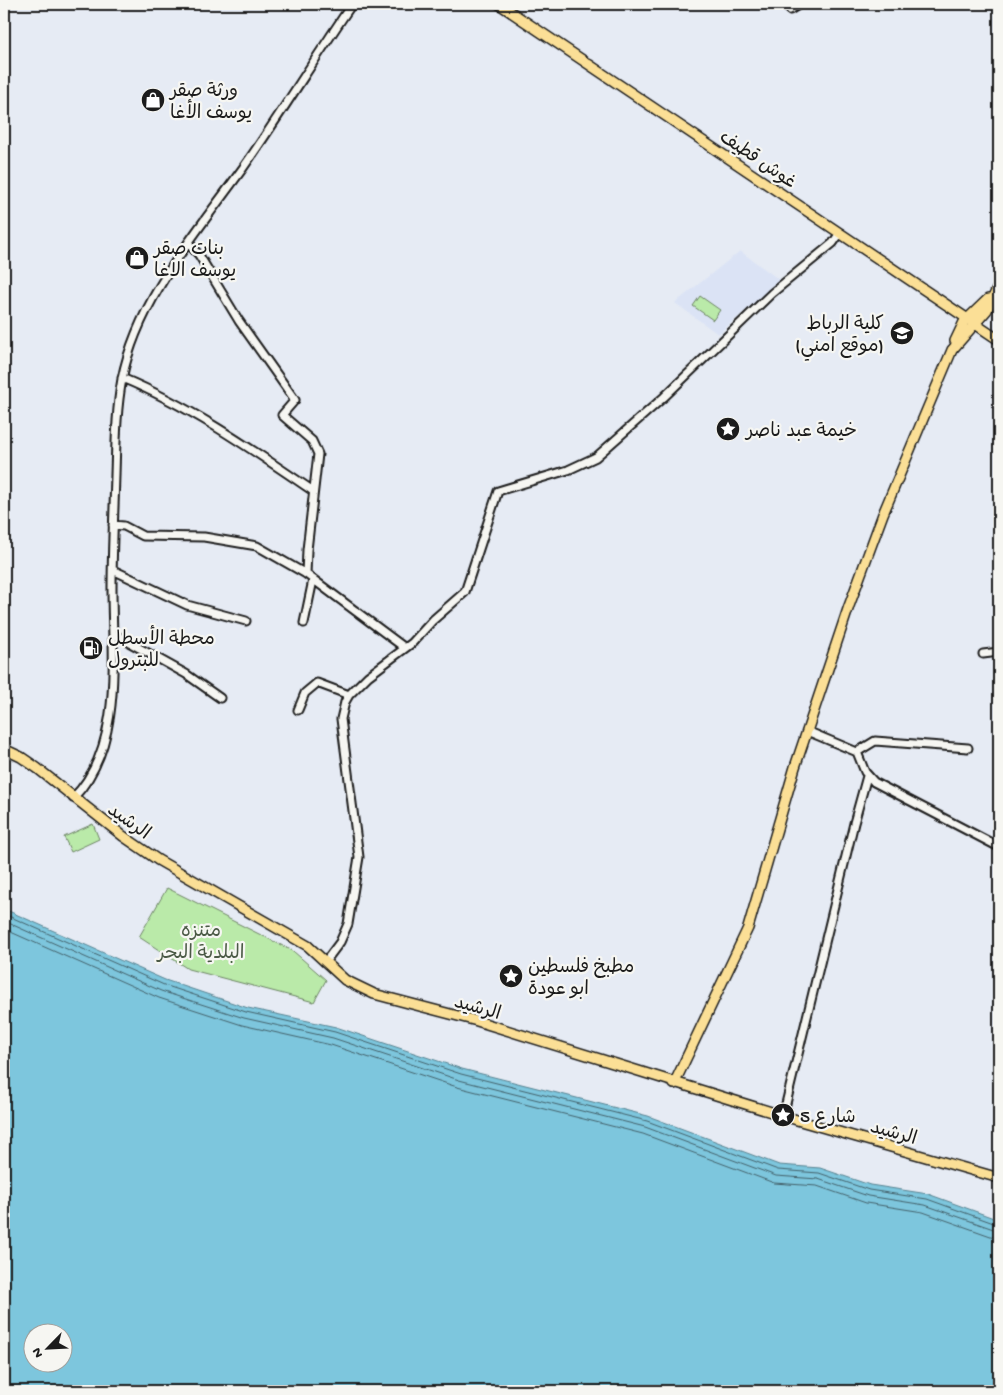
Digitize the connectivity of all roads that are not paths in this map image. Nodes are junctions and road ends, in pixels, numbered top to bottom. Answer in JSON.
{"nodes":[{"id":1,"x":352,"y":4,"type":"edge"},
{"id":2,"x":499,"y":4,"type":"edge"},
{"id":3,"x":800,"y":4,"type":"edge"},
{"id":4,"x":790,"y":10,"type":"dead end"},
{"id":5,"x":840,"y":233,"type":"junction"},
{"id":6,"x":188,"y":243,"type":"junction"},
{"id":7,"x":999,"y":285,"type":"edge"},
{"id":8,"x":968,"y":318,"type":"junction"},
{"id":9,"x":976,"y":324,"type":"junction"},
{"id":10,"x":999,"y":340,"type":"edge"},
{"id":11,"x":952,"y":350,"type":"junction"},
{"id":12,"x":122,"y":378,"type":"junction"},
{"id":13,"x":313,"y":492,"type":"junction"},
{"id":14,"x":113,"y":525,"type":"junction"},
{"id":15,"x":113,"y":570,"type":"junction"},
{"id":16,"x":306,"y":574,"type":"junction"},
{"id":17,"x":313,"y":580,"type":"junction"},
{"id":18,"x":246,"y":621,"type":"dead end"},
{"id":19,"x":304,"y":623,"type":"dead end"},
{"id":20,"x":114,"y":634,"type":"junction"},
{"id":21,"x":405,"y":648,"type":"junction"},
{"id":22,"x":999,"y":652,"type":"edge"},
{"id":23,"x":983,"y":654,"type":"dead end"},
{"id":24,"x":349,"y":695,"type":"junction"},
{"id":25,"x":220,"y":698,"type":"dead end"},
{"id":26,"x":298,"y":710,"type":"dead end"},
{"id":27,"x":807,"y":731,"type":"junction"},
{"id":28,"x":968,"y":748,"type":"dead end"},
{"id":29,"x":4,"y":749,"type":"edge"},
{"id":30,"x":857,"y":752,"type":"junction"},
{"id":31,"x":867,"y":776,"type":"junction"},
{"id":32,"x":73,"y":798,"type":"junction"},
{"id":33,"x":999,"y":848,"type":"edge"},
{"id":34,"x":325,"y":962,"type":"junction"},
{"id":35,"x":674,"y":1084,"type":"junction"},
{"id":36,"x":783,"y":1116,"type":"junction"},
{"id":37,"x":999,"y":1178,"type":"edge"}],
"edges":[{"from":1,"to":6,"type":"street"},
{"from":2,"to":5,"type":"main road","name":"غوش قطيف"},
{"from":3,"to":4,"type":"street"},
{"from":5,"to":8,"type":"main road","name":"غوش قطيف"},
{"from":5,"to":21,"type":"street"},
{"from":6,"to":12,"type":"street"},
{"from":6,"to":13,"type":"street"},
{"from":7,"to":8,"type":"main road"},
{"from":7,"to":9,"type":"main road"},
{"from":8,"to":9,"type":"main road","name":"غوش قطيف"},
{"from":8,"to":11,"type":"main road"},
{"from":9,"to":10,"type":"main road","name":"غوش قطيف"},
{"from":9,"to":11,"type":"main road"},
{"from":11,"to":27,"type":"main road"},
{"from":12,"to":13,"type":"street"},
{"from":12,"to":14,"type":"street"},
{"from":13,"to":16,"type":"street"},
{"from":14,"to":15,"type":"street"},
{"from":14,"to":16,"type":"street"},
{"from":15,"to":18,"type":"street"},
{"from":15,"to":20,"type":"street"},
{"from":16,"to":17,"type":"street"},
{"from":17,"to":19,"type":"street"},
{"from":17,"to":21,"type":"street"},
{"from":20,"to":25,"type":"street"},
{"from":20,"to":32,"type":"street"},
{"from":21,"to":24,"type":"street"},
{"from":22,"to":23,"type":"street"},
{"from":24,"to":26,"type":"street"},
{"from":24,"to":34,"type":"street"},
{"from":27,"to":30,"type":"street"},
{"from":27,"to":35,"type":"main road"},
{"from":28,"to":30,"type":"street"},
{"from":29,"to":32,"type":"main road","name":"الرشيد"},
{"from":30,"to":31,"type":"street"},
{"from":31,"to":33,"type":"street"},
{"from":31,"to":36,"type":"street"},
{"from":32,"to":34,"type":"main road","name":"الرشيد"},
{"from":34,"to":35,"type":"main road","name":"الرشيد"},
{"from":35,"to":36,"type":"main road","name":"الرشيد"},
{"from":36,"to":37,"type":"main road","name":"الرشيد"}]}
